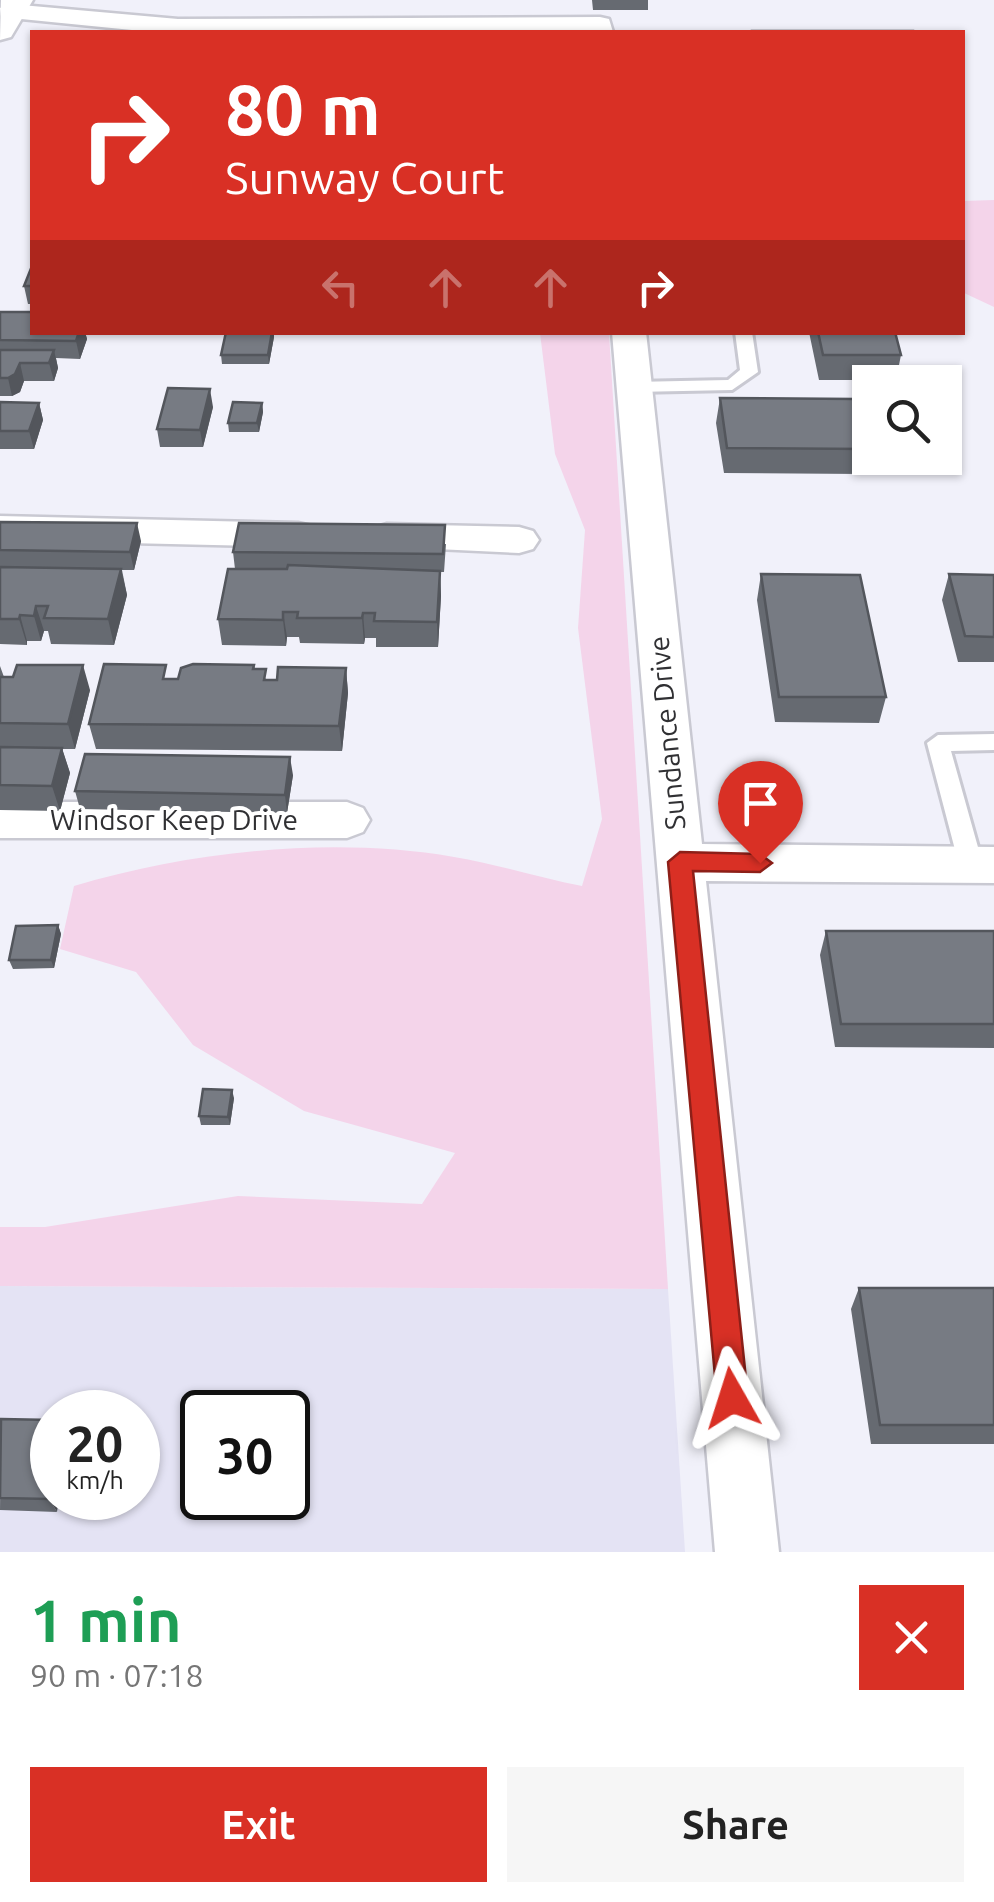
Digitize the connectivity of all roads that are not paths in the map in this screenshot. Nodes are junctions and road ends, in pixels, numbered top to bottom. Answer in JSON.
{"nodes":[{"id":1,"x":9,"y":14,"type":"edge"},
{"id":2,"x":600,"y":30,"type":"edge"},
{"id":3,"x":629,"y":335,"type":"edge"},
{"id":4,"x":743,"y":335,"type":"edge"},
{"id":5,"x":634,"y":387,"type":"junction"},
{"id":6,"x":0,"y":528,"type":"edge"},
{"id":7,"x":519,"y":540,"type":"dead end"},
{"id":8,"x":994,"y":742,"type":"edge"},
{"id":9,"x":0,"y":820,"type":"edge"},
{"id":10,"x":348,"y":820,"type":"dead end"},
{"id":11,"x":680,"y":862,"type":"junction"},
{"id":12,"x":982,"y":865,"type":"edge"},
{"id":13,"x":747,"y":1552,"type":"edge"}],
"edges":[{"from":1,"to":2,"type":"street"},
{"from":3,"to":5,"type":"street","name":"Sundance Drive"},
{"from":4,"to":5,"type":"lane"},
{"from":5,"to":11,"type":"street","name":"Sundance Drive"},
{"from":6,"to":7,"type":"street"},
{"from":8,"to":12,"type":"lane"},
{"from":9,"to":10,"type":"street","name":"Windsor Keep Drive"},
{"from":11,"to":12,"type":"street"},
{"from":11,"to":13,"type":"street","name":"Sundance Drive"}]}
